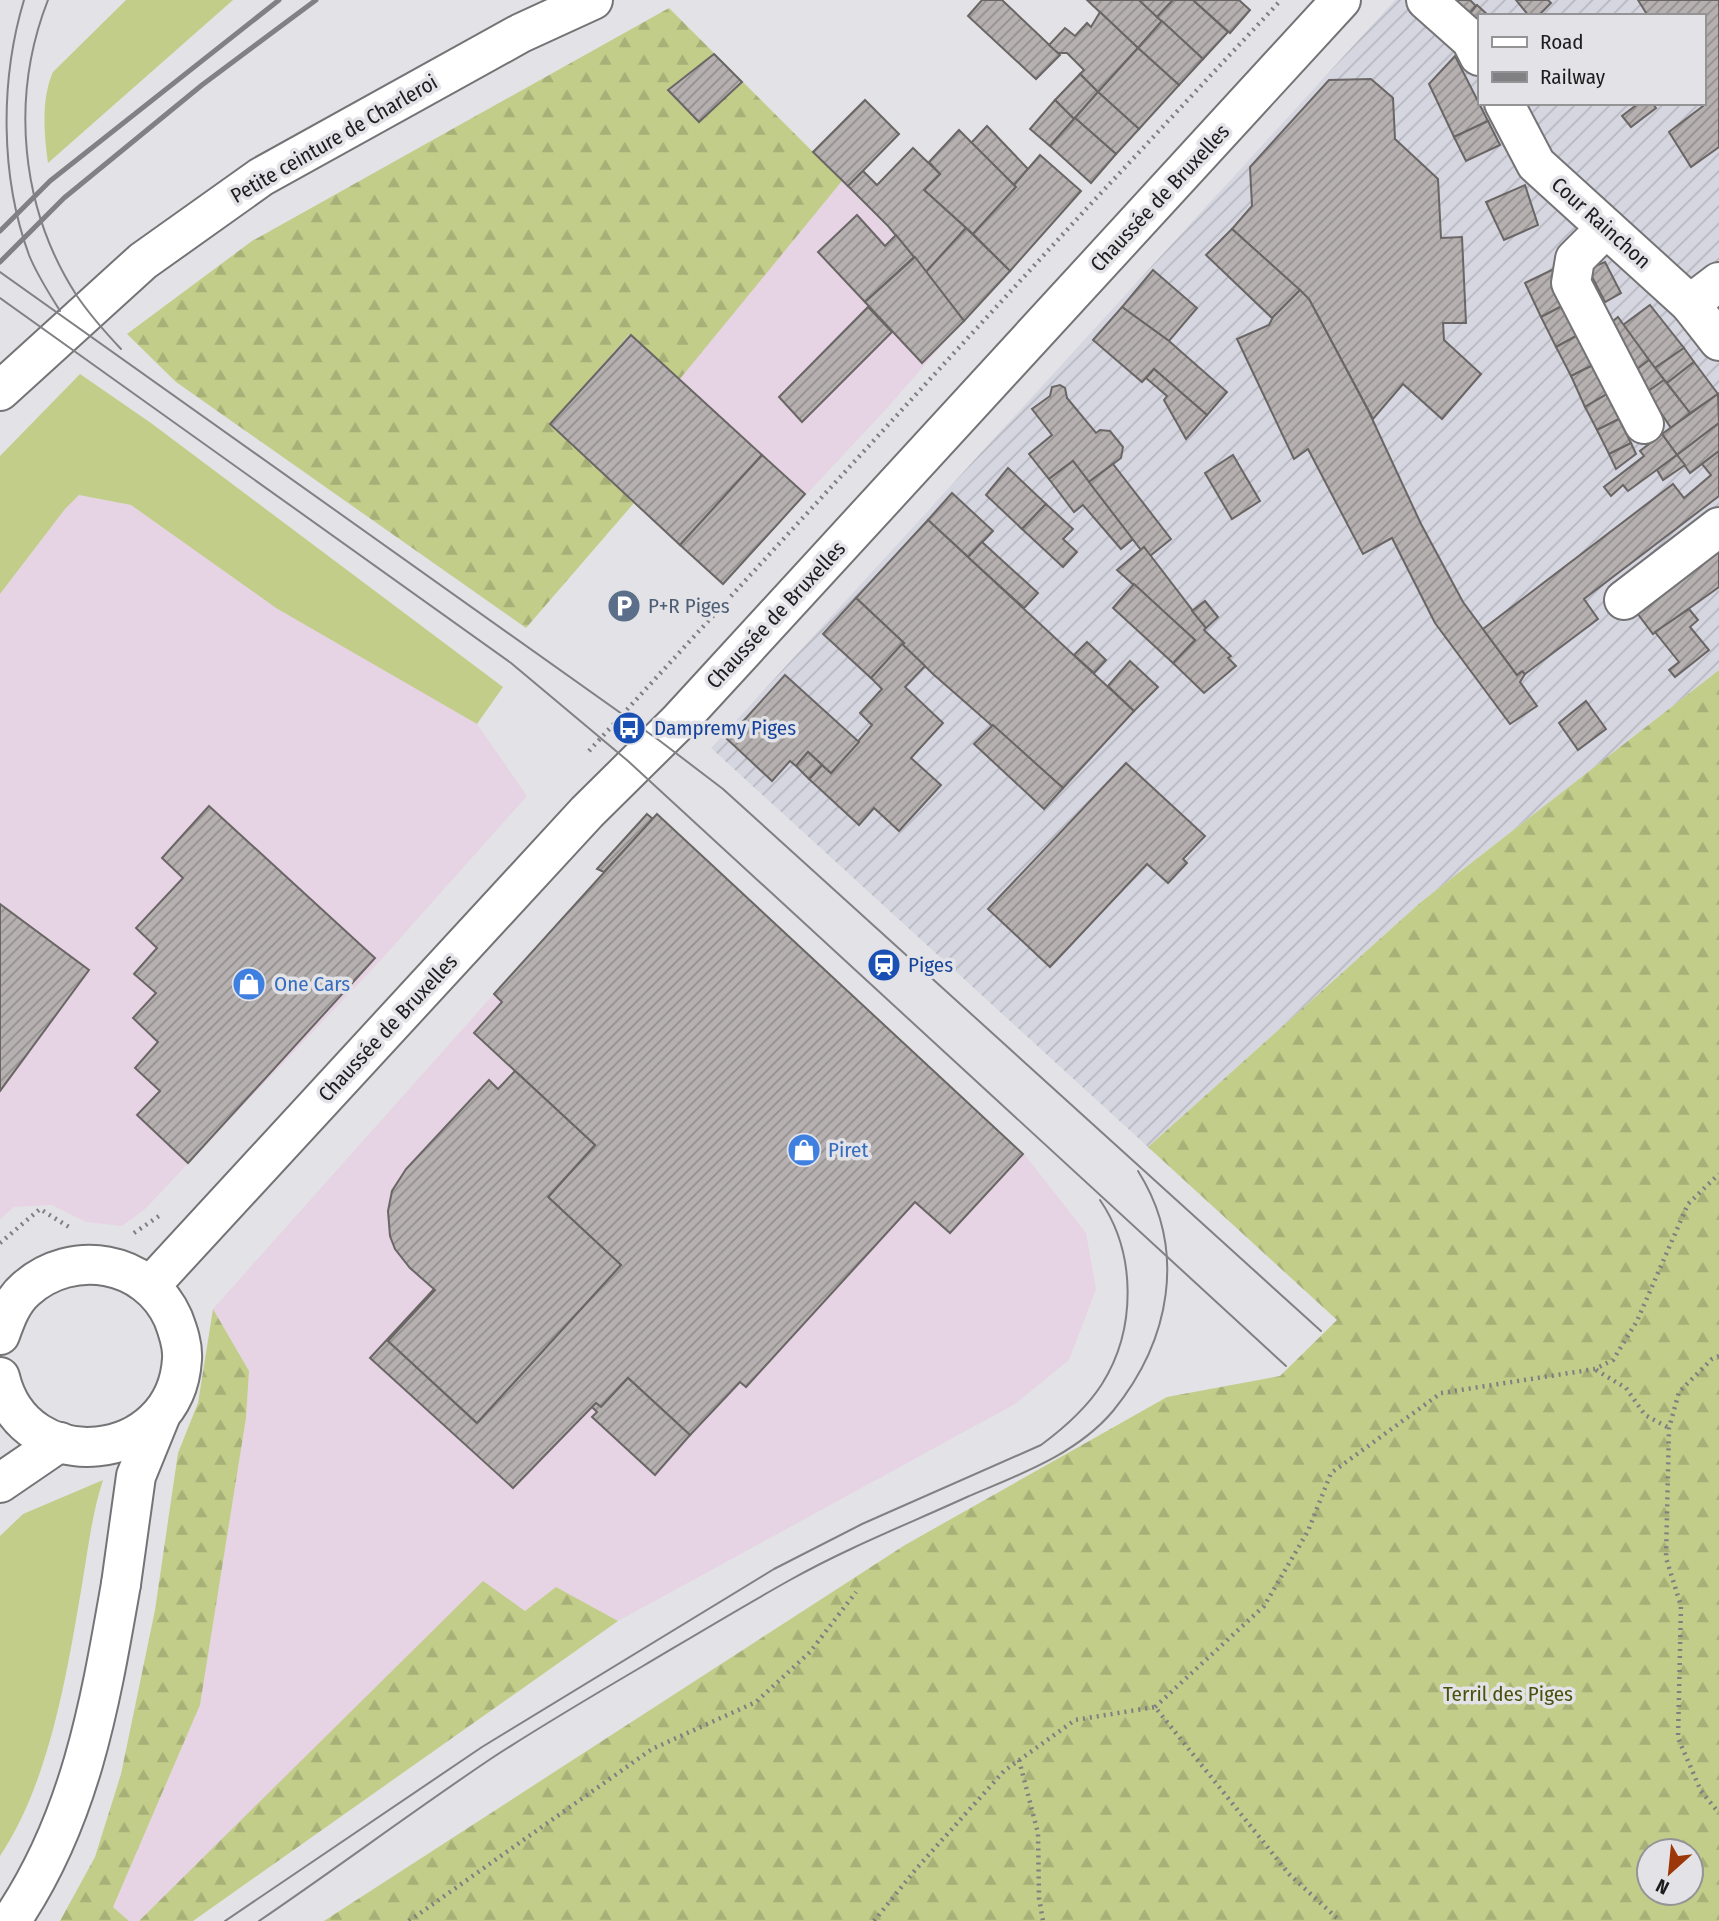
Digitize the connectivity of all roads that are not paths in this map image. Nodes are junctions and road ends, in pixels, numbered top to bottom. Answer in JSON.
{"nodes":[{"id":1,"x":593,"y":0,"type":"edge"},
{"id":2,"x":1341,"y":0,"type":"edge"},
{"id":3,"x":1426,"y":0,"type":"edge"},
{"id":4,"x":1478,"y":54,"type":"edge"},
{"id":5,"x":1505,"y":105,"type":"edge"},
{"id":6,"x":1606,"y":228,"type":"junction"},
{"id":7,"x":1704,"y":293,"type":"edge"},
{"id":8,"x":1719,"y":341,"type":"edge"},
{"id":9,"x":0,"y":391,"type":"edge"},
{"id":10,"x":1644,"y":424,"type":"dead end"},
{"id":11,"x":1719,"y":527,"type":"edge"},
{"id":12,"x":1624,"y":600,"type":"dead end"},
{"id":13,"x":150,"y":1286,"type":"junction"},
{"id":14,"x":0,"y":1335,"type":"edge"},
{"id":15,"x":1,"y":1387,"type":"edge"},
{"id":16,"x":160,"y":1417,"type":"junction"},
{"id":17,"x":60,"y":1442,"type":"junction"},
{"id":18,"x":0,"y":1483,"type":"edge"},
{"id":19,"x":11,"y":1921,"type":"edge"}],
"edges":[{"from":1,"to":9,"type":"main road","name":"Petite ceinture de Charleroi"},
{"from":2,"to":13,"type":"main road","name":"Chaussée de Bruxelles"},
{"from":3,"to":4,"type":"main road"},
{"from":5,"to":6,"type":"main road","name":"Cour Rainchon"},
{"from":6,"to":7,"type":"main road","name":"Cour Rainchon"},
{"from":6,"to":10,"type":"main road"},
{"from":7,"to":8,"type":"main road","name":"Cour Rainchon"},
{"from":11,"to":12,"type":"main road"},
{"from":13,"to":14,"type":"main road"},
{"from":13,"to":16,"type":"main road"},
{"from":15,"to":17,"type":"main road"},
{"from":16,"to":17,"type":"main road"},
{"from":16,"to":19,"type":"main road"},
{"from":17,"to":18,"type":"main road"}]}
